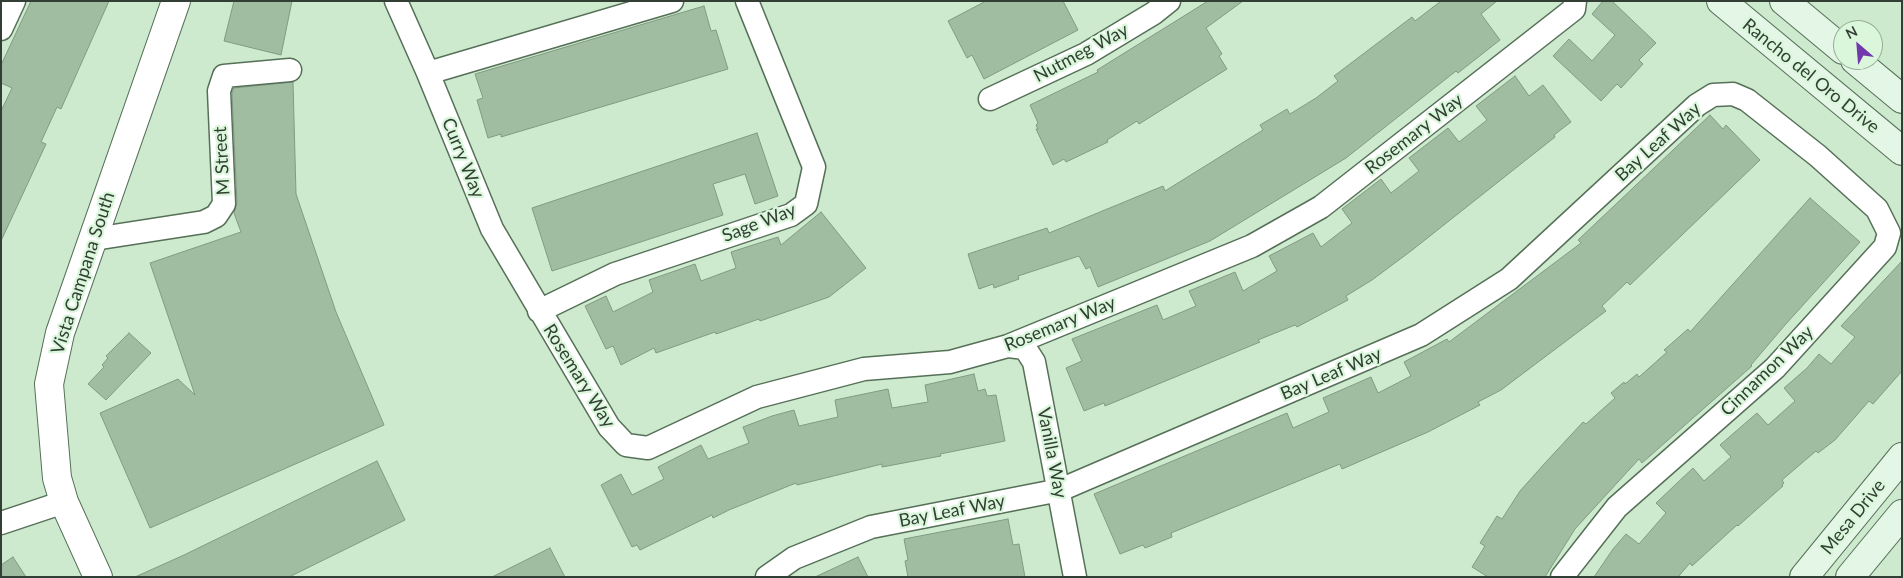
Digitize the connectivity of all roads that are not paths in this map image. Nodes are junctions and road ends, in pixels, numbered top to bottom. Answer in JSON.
{"nodes":[{"id":1,"x":14,"y":1,"type":"edge"},
{"id":2,"x":176,"y":1,"type":"edge"},
{"id":3,"x":396,"y":1,"type":"edge"},
{"id":4,"x":672,"y":1,"type":"edge"},
{"id":5,"x":747,"y":1,"type":"edge"},
{"id":6,"x":1169,"y":1,"type":"edge"},
{"id":7,"x":1575,"y":1,"type":"edge"},
{"id":8,"x":1721,"y":1,"type":"edge"},
{"id":9,"x":1784,"y":1,"type":"edge"},
{"id":10,"x":1,"y":30,"type":"edge"},
{"id":11,"x":1833,"y":42,"type":"edge"},
{"id":12,"x":290,"y":70,"type":"dead end"},
{"id":13,"x":1867,"y":70,"type":"edge"},
{"id":14,"x":428,"y":73,"type":"junction"},
{"id":15,"x":990,"y":99,"type":"dead end"},
{"id":16,"x":1902,"y":99,"type":"edge"},
{"id":17,"x":1902,"y":150,"type":"edge"},
{"id":18,"x":1818,"y":156,"type":"joint"},
{"id":19,"x":94,"y":239,"type":"junction"},
{"id":20,"x":539,"y":311,"type":"junction"},
{"id":21,"x":1008,"y":346,"type":"junction"},
{"id":22,"x":1902,"y":457,"type":"edge"},
{"id":23,"x":1060,"y":490,"type":"junction"},
{"id":24,"x":64,"y":502,"type":"junction"},
{"id":25,"x":1902,"y":514,"type":"edge"},
{"id":26,"x":1,"y":523,"type":"edge"},
{"id":27,"x":98,"y":577,"type":"edge"},
{"id":28,"x":767,"y":577,"type":"edge"},
{"id":29,"x":1075,"y":577,"type":"edge"},
{"id":30,"x":1562,"y":577,"type":"edge"},
{"id":31,"x":1804,"y":577,"type":"edge"},
{"id":32,"x":1850,"y":577,"type":"edge"}],
"edges":[{"from":1,"to":10,"type":"street"},
{"from":2,"to":19,"type":"street","name":"Vista Campana South"},
{"from":3,"to":14,"type":"street","name":"Curry Way"},
{"from":4,"to":14,"type":"street"},
{"from":5,"to":20,"type":"street","name":"Sage Way"},
{"from":6,"to":15,"type":"street","name":"Nutmeg Way"},
{"from":7,"to":21,"type":"street","name":"Rosemary Way"},
{"from":8,"to":17,"type":"main road","name":"Rancho del Oro Drive"},
{"from":9,"to":11,"type":"main road"},
{"from":12,"to":19,"type":"street","name":"M Street"},
{"from":13,"to":16,"type":"main road"},
{"from":14,"to":20,"type":"street","name":"Curry Way"},
{"from":18,"to":23,"type":"street","name":"Bay Leaf Way"},
{"from":18,"to":30,"type":"street","name":"Cinnamon Way"},
{"from":19,"to":24,"type":"street","name":"Vista Campana South"},
{"from":20,"to":21,"type":"street","name":"Rosemary Way"},
{"from":21,"to":23,"type":"street","name":"Vanilla Way"},
{"from":22,"to":31,"type":"main road","name":"Mesa Drive"},
{"from":23,"to":28,"type":"street","name":"Bay Leaf Way"},
{"from":23,"to":29,"type":"street","name":"Vanilla Way"},
{"from":24,"to":26,"type":"street"},
{"from":24,"to":27,"type":"street","name":"Vista Campana South"},
{"from":25,"to":32,"type":"main road","name":"Mesa Drive"}]}
